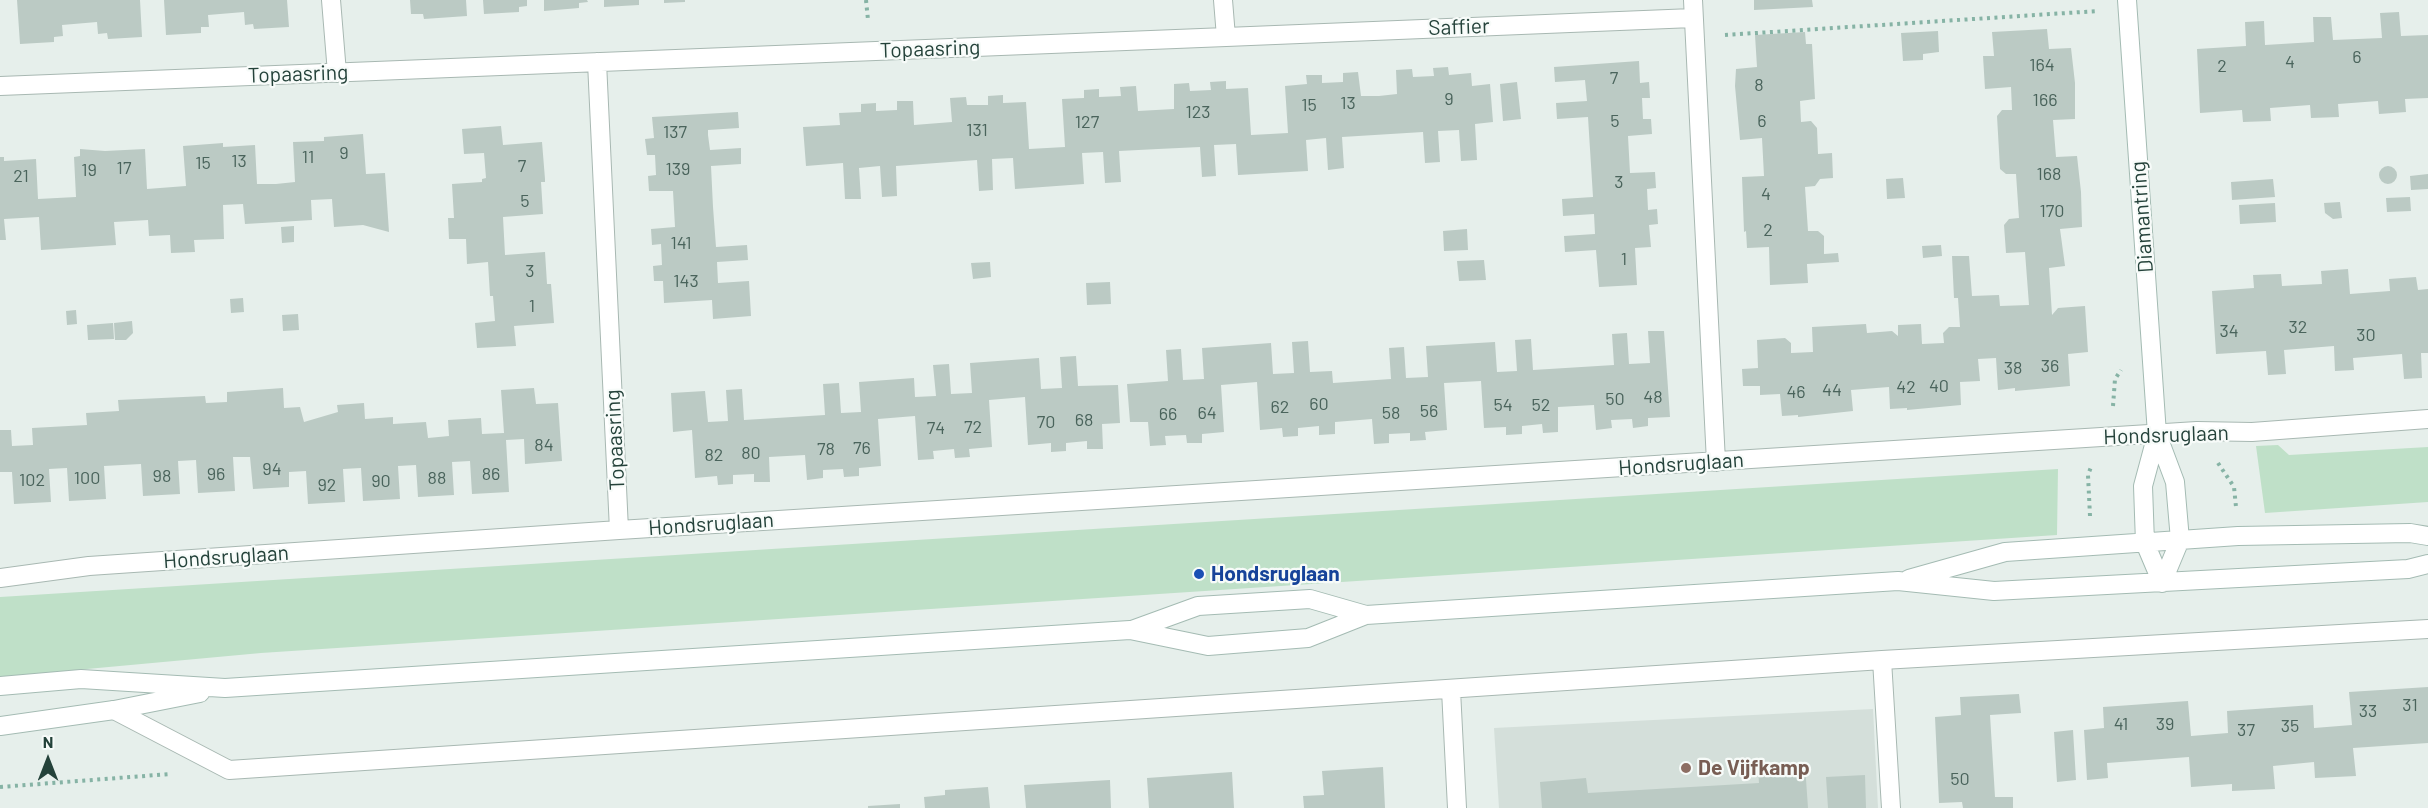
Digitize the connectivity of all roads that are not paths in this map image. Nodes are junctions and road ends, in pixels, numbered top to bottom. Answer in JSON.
{"nodes":[{"id":1,"x":331,"y":0,"type":"edge"},
{"id":2,"x":1223,"y":0,"type":"edge"},
{"id":3,"x":2128,"y":4,"type":"edge"},
{"id":4,"x":1693,"y":9,"type":"edge"},
{"id":5,"x":1226,"y":37,"type":"junction"},
{"id":6,"x":597,"y":62,"type":"junction"},
{"id":7,"x":337,"y":73,"type":"junction"},
{"id":8,"x":0,"y":86,"type":"edge"},
{"id":9,"x":2428,"y":420,"type":"edge"},
{"id":10,"x":2157,"y":434,"type":"junction"},
{"id":11,"x":1716,"y":462,"type":"junction"},
{"id":12,"x":619,"y":530,"type":"junction"},
{"id":13,"x":2428,"y":536,"type":"edge"},
{"id":14,"x":2180,"y":540,"type":"junction"},
{"id":15,"x":2145,"y":543,"type":"junction"},
{"id":16,"x":2428,"y":564,"type":"edge"},
{"id":17,"x":0,"y":578,"type":"edge"},
{"id":18,"x":1898,"y":581,"type":"junction"},
{"id":19,"x":2162,"y":583,"type":"junction"},
{"id":20,"x":1366,"y":615,"type":"junction"},
{"id":21,"x":2428,"y":629,"type":"edge"},
{"id":22,"x":1130,"y":630,"type":"junction"},
{"id":23,"x":1882,"y":660,"type":"junction"},
{"id":24,"x":0,"y":686,"type":"edge"},
{"id":25,"x":225,"y":688,"type":"junction"},
{"id":26,"x":1451,"y":690,"type":"junction"},
{"id":27,"x":114,"y":710,"type":"junction"},
{"id":28,"x":0,"y":726,"type":"edge"},
{"id":29,"x":1457,"y":808,"type":"edge"},
{"id":30,"x":1891,"y":808,"type":"edge"}],
"edges":[{"from":1,"to":7,"type":"street"},
{"from":2,"to":5,"type":"street"},
{"from":3,"to":10,"type":"street","name":"Diamantring"},
{"from":4,"to":5,"type":"street","name":"Saffier"},
{"from":4,"to":11,"type":"street","name":"Saffier"},
{"from":5,"to":6,"type":"street","name":"Topaasring"},
{"from":6,"to":7,"type":"street","name":"Topaasring"},
{"from":6,"to":12,"type":"street","name":"Topaasring"},
{"from":7,"to":8,"type":"street","name":"Topaasring"},
{"from":9,"to":10,"type":"street","name":"Hondsruglaan"},
{"from":10,"to":11,"type":"street","name":"Hondsruglaan"},
{"from":10,"to":14,"type":"street","name":"Diamantring"},
{"from":10,"to":15,"type":"street","name":"Diamantring"},
{"from":11,"to":12,"type":"street","name":"Hondsruglaan"},
{"from":12,"to":17,"type":"street","name":"Hondsruglaan"},
{"from":13,"to":14,"type":"street"},
{"from":14,"to":15,"type":"street"},
{"from":14,"to":19,"type":"street","name":"Diamantring"},
{"from":15,"to":18,"type":"street"},
{"from":15,"to":19,"type":"street","name":"Diamantring"},
{"from":16,"to":19,"type":"street"},
{"from":18,"to":19,"type":"street"},
{"from":18,"to":20,"type":"street"},
{"from":20,"to":22,"type":"street"},
{"from":20,"to":22,"type":"street"},
{"from":21,"to":23,"type":"street"},
{"from":22,"to":25,"type":"street"},
{"from":23,"to":26,"type":"street"},
{"from":23,"to":30,"type":"street"},
{"from":24,"to":25,"type":"street"},
{"from":25,"to":27,"type":"street"},
{"from":26,"to":27,"type":"street"},
{"from":26,"to":29,"type":"street"},
{"from":27,"to":28,"type":"street"}]}
